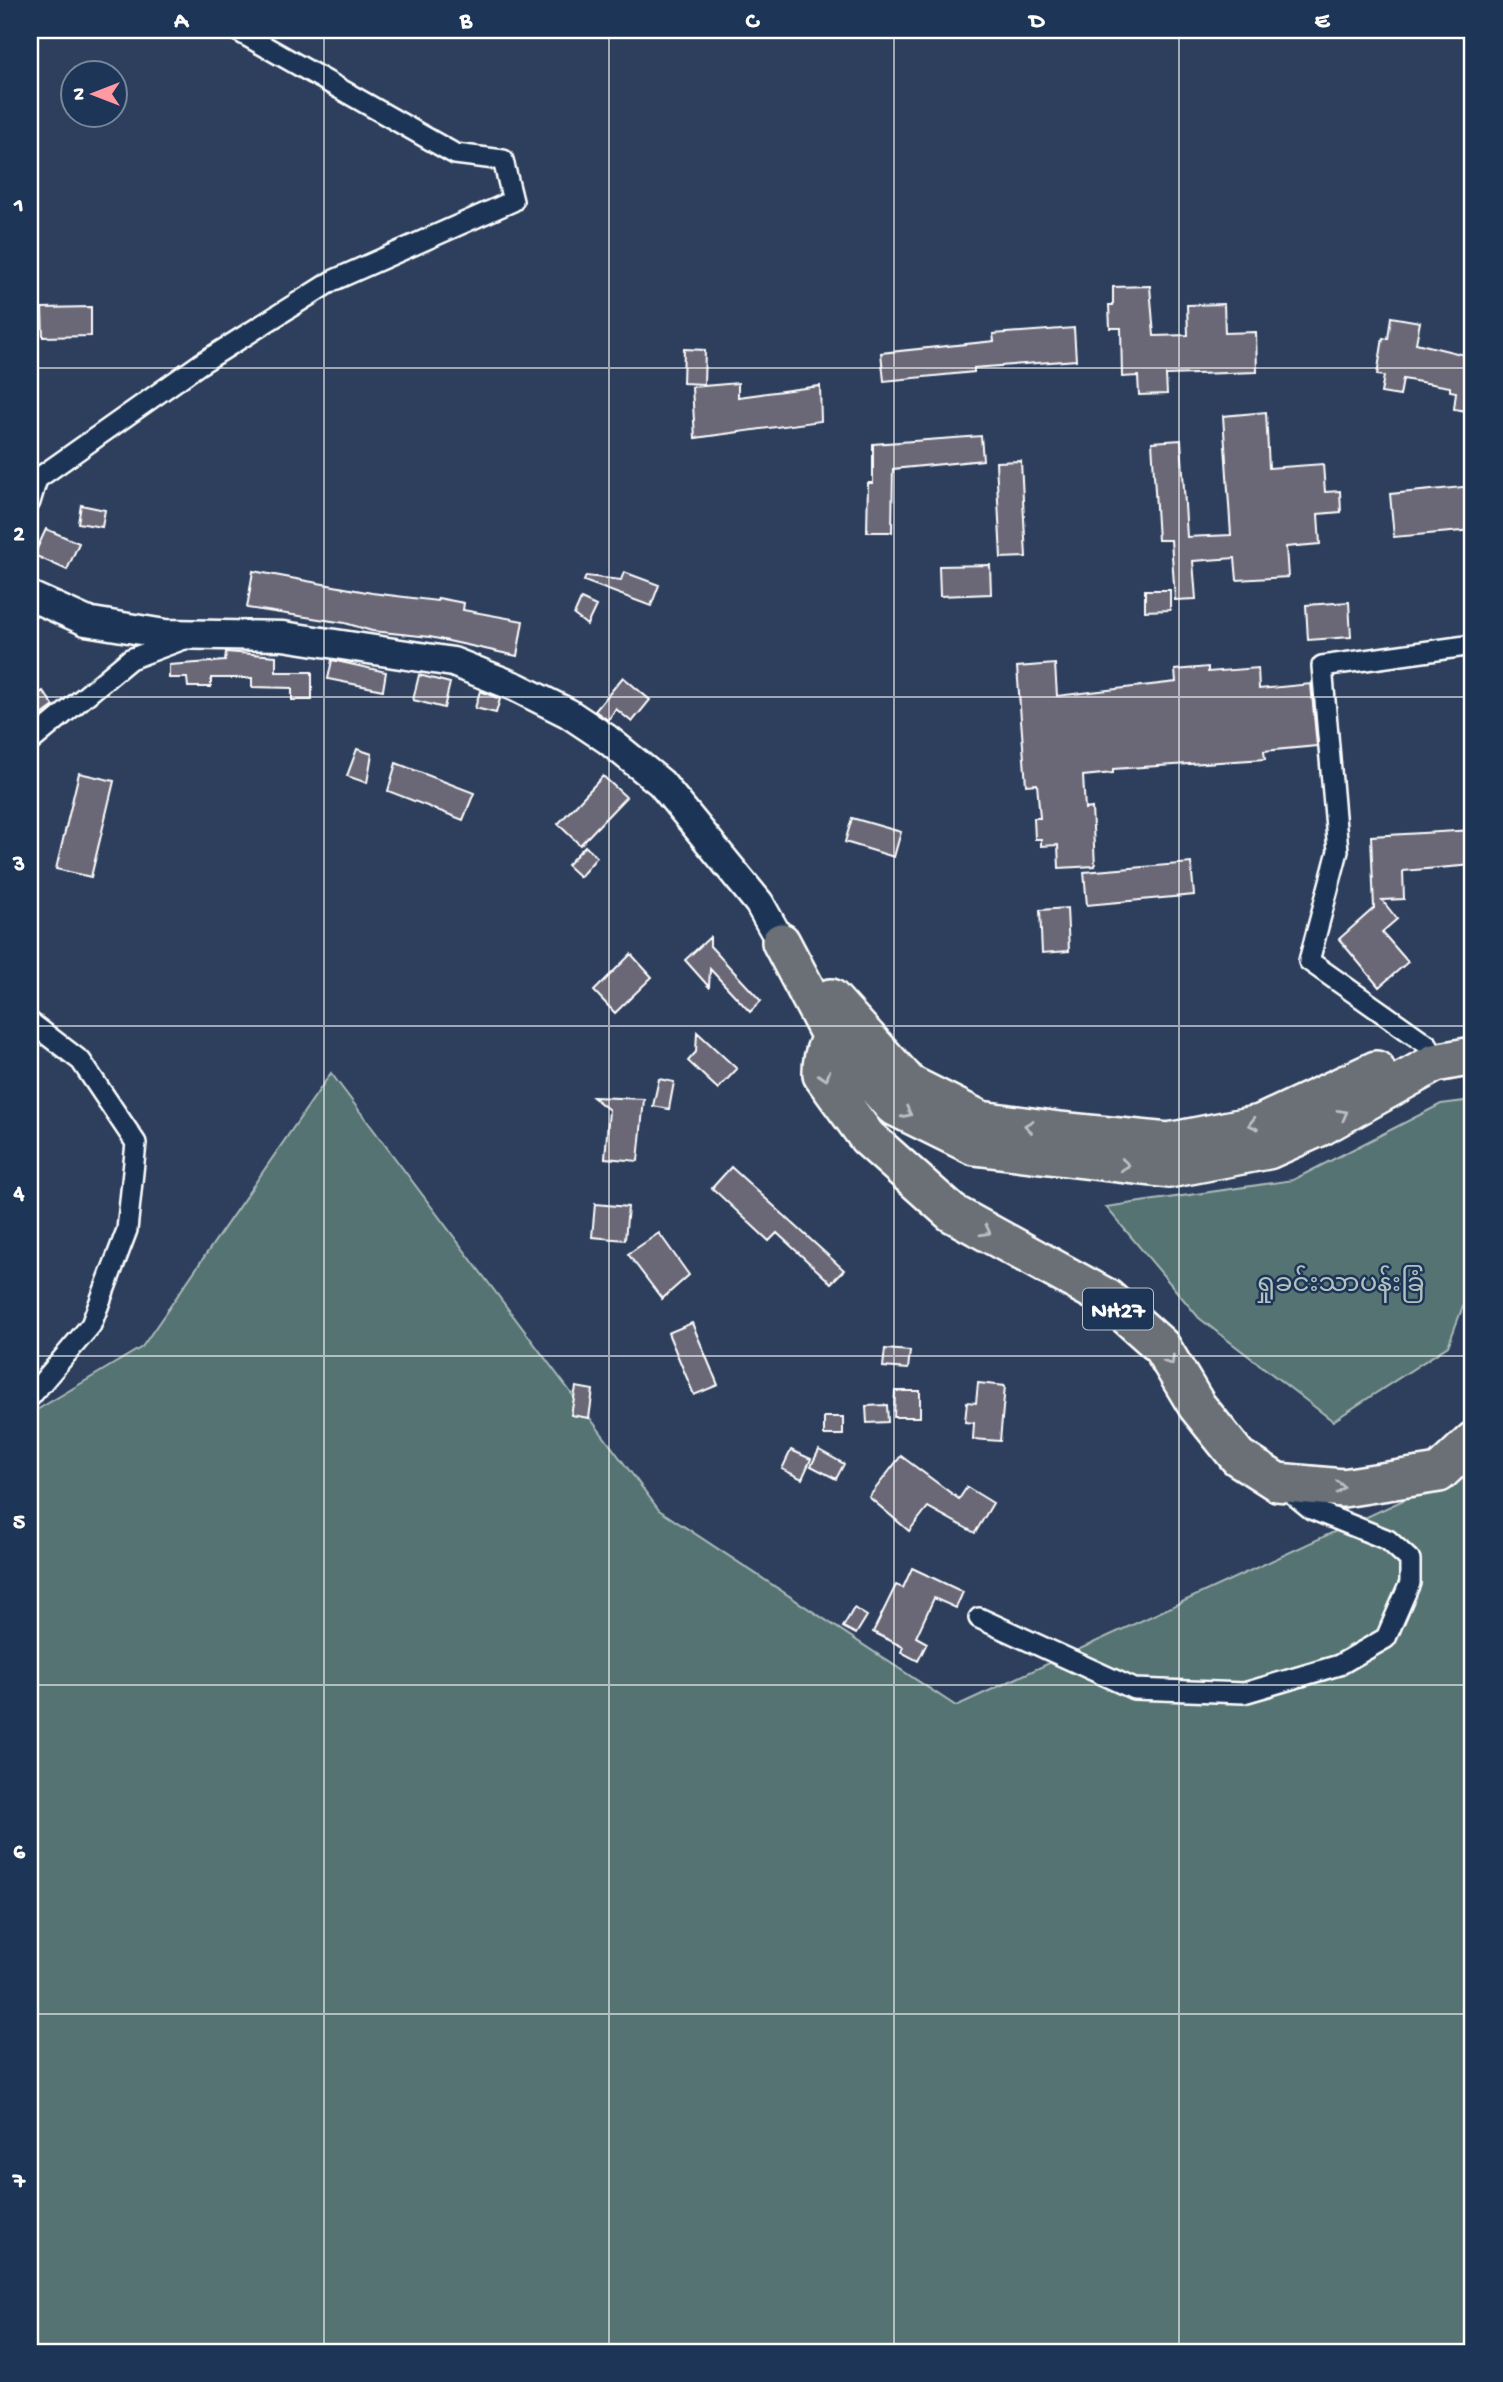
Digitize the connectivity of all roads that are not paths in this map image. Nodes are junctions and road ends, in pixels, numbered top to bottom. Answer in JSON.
{"nodes":[{"id":1,"x":236,"y":30,"type":"edge"},
{"id":2,"x":30,"y":502,"type":"edge"},
{"id":3,"x":30,"y":596,"type":"edge"},
{"id":4,"x":191,"y":636,"type":"junction"},
{"id":5,"x":1473,"y":645,"type":"edge"},
{"id":6,"x":30,"y":742,"type":"edge"},
{"id":7,"x":781,"y":942,"type":"joint"},
{"id":8,"x":30,"y":1023,"type":"edge"},
{"id":9,"x":838,"y":1026,"type":"junction"},
{"id":10,"x":1473,"y":1030,"type":"edge"},
{"id":11,"x":1428,"y":1045,"type":"junction"},
{"id":12,"x":1473,"y":1056,"type":"edge"},
{"id":13,"x":30,"y":1397,"type":"edge"},
{"id":14,"x":1473,"y":1441,"type":"edge"},
{"id":15,"x":1278,"y":1482,"type":"junction"},
{"id":16,"x":979,"y":1618,"type":"dead end"}],
"edges":[{"from":1,"to":2,"type":"street"},
{"from":3,"to":4,"type":"main road"},
{"from":4,"to":6,"type":"street"},
{"from":4,"to":7,"type":"main road"},
{"from":5,"to":11,"type":"street"},
{"from":7,"to":9,"type":"highway"},
{"from":8,"to":13,"type":"street"},
{"from":11,"to":9,"type":"highway","one_way":true},
{"from":9,"to":12,"type":"highway","one_way":true},
{"from":9,"to":15,"type":"highway","number":"NH27","one_way":true},
{"from":10,"to":11,"type":"highway"},
{"from":15,"to":14,"type":"highway","number":"NH27","one_way":true},
{"from":15,"to":16,"type":"street"}]}
